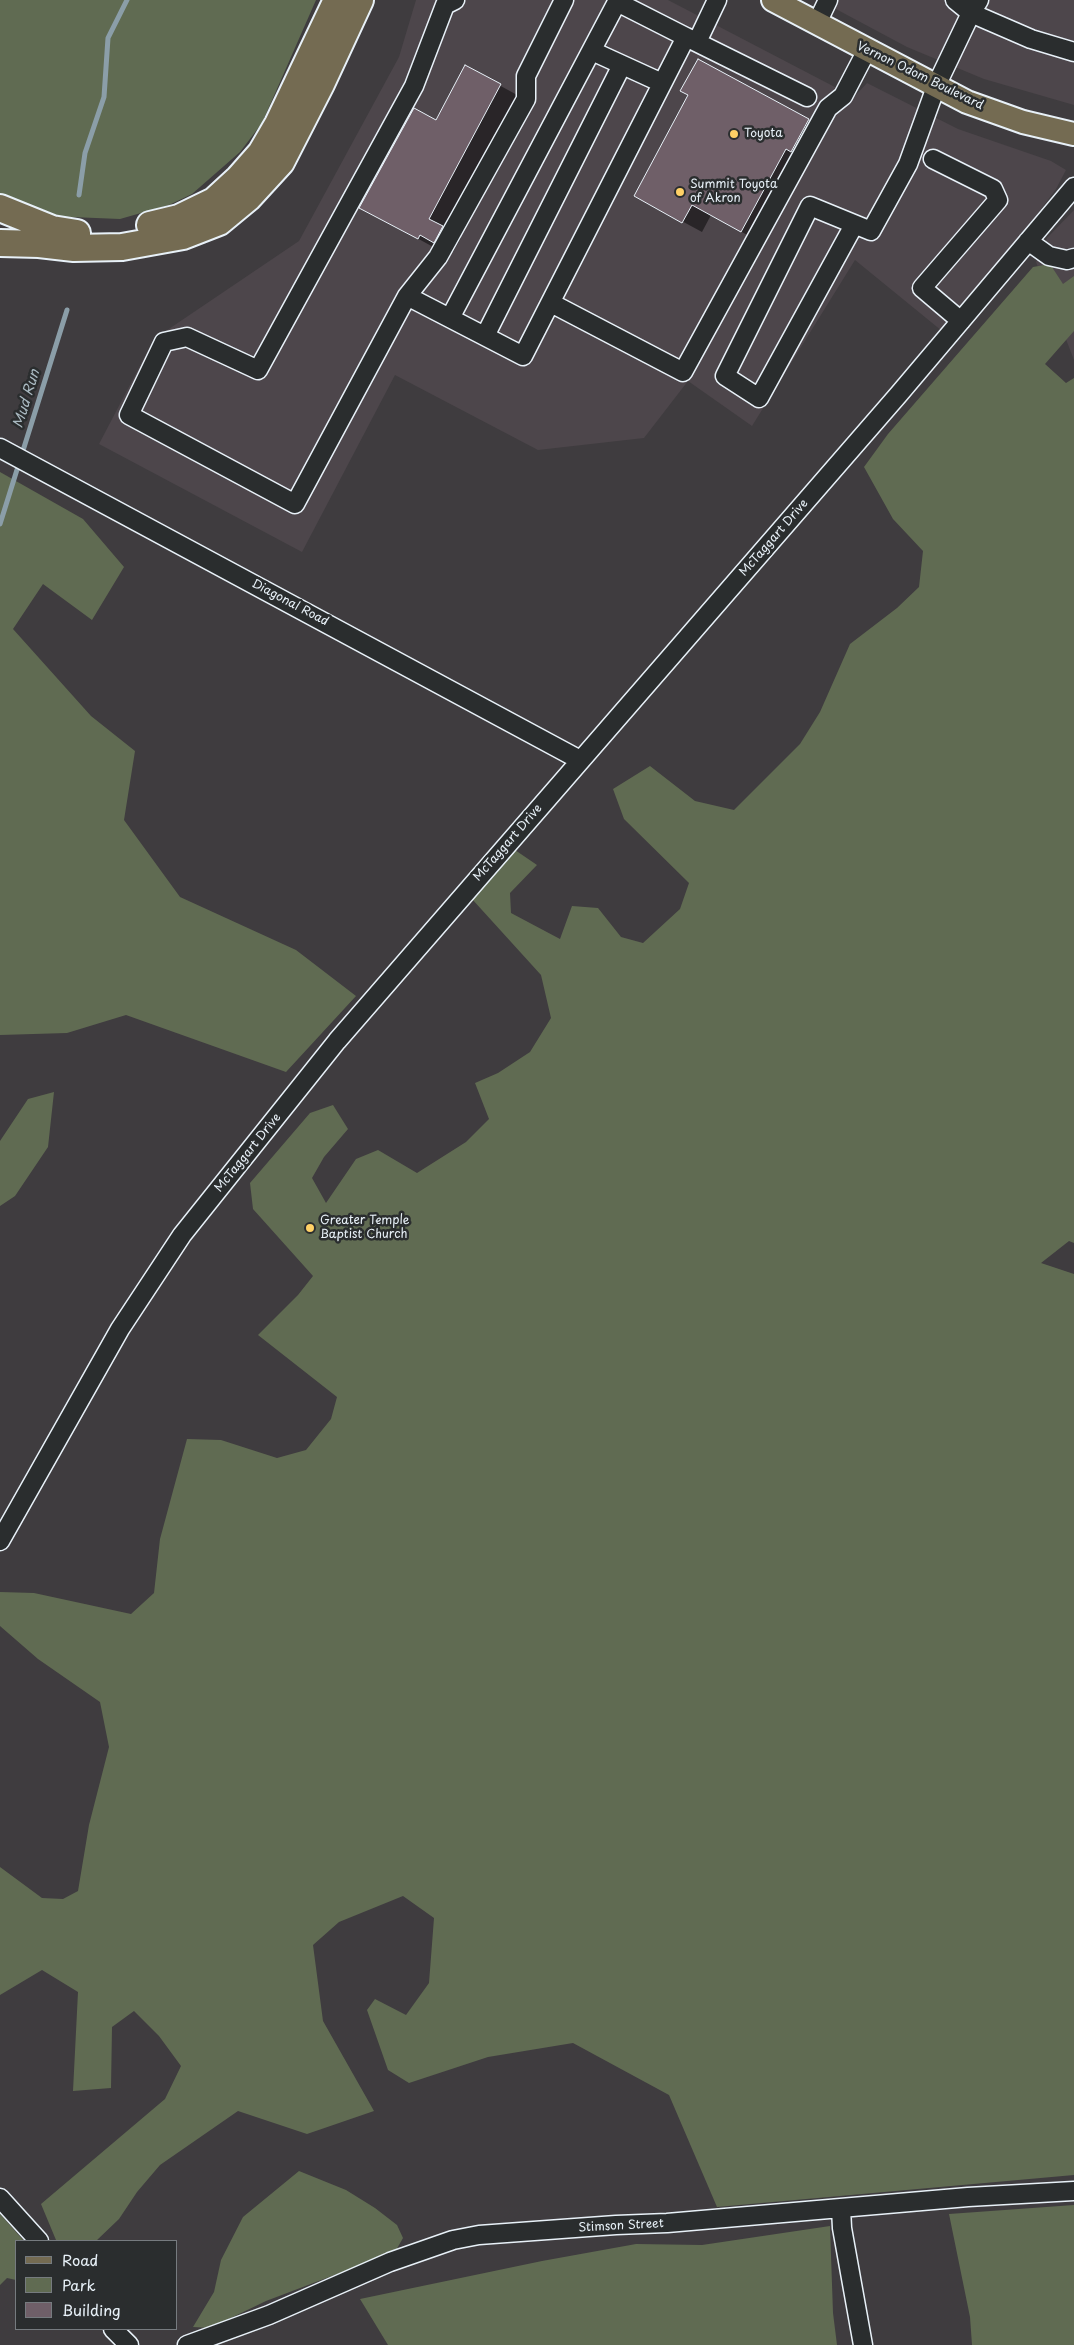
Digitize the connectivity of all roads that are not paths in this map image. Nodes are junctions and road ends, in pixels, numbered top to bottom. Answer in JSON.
{"nodes":[{"id":1,"x":337,"y":0,"type":"edge"},
{"id":2,"x":360,"y":0,"type":"edge"},
{"id":3,"x":564,"y":0,"type":"edge"},
{"id":4,"x":717,"y":0,"type":"edge"},
{"id":5,"x":773,"y":0,"type":"edge"},
{"id":6,"x":828,"y":0,"type":"edge"},
{"id":7,"x":955,"y":0,"type":"edge"},
{"id":8,"x":449,"y":2,"type":"edge"},
{"id":9,"x":975,"y":6,"type":"edge"},
{"id":10,"x":817,"y":23,"type":"junction"},
{"id":11,"x":691,"y":39,"type":"junction"},
{"id":12,"x":592,"y":50,"type":"junction"},
{"id":13,"x":867,"y":50,"type":"junction"},
{"id":14,"x":1074,"y":52,"type":"edge"},
{"id":15,"x":622,"y":65,"type":"junction"},
{"id":16,"x":662,"y":83,"type":"junction"},
{"id":17,"x":936,"y":84,"type":"junction"},
{"id":18,"x":806,"y":97,"type":"dead end"},
{"id":19,"x":1074,"y":134,"type":"edge"},
{"id":20,"x":933,"y":159,"type":"dead end"},
{"id":21,"x":1074,"y":187,"type":"edge"},
{"id":22,"x":0,"y":208,"type":"edge"},
{"id":23,"x":854,"y":225,"type":"junction"},
{"id":24,"x":1028,"y":241,"type":"junction"},
{"id":25,"x":0,"y":243,"type":"edge"},
{"id":26,"x":1074,"y":258,"type":"edge"},
{"id":27,"x":407,"y":296,"type":"junction"},
{"id":28,"x":551,"y":303,"type":"junction"},
{"id":29,"x":450,"y":318,"type":"junction"},
{"id":30,"x":961,"y":321,"type":"junction"},
{"id":31,"x":485,"y":336,"type":"junction"},
{"id":32,"x":5,"y":450,"type":"edge"},
{"id":33,"x":580,"y":760,"type":"junction"},
{"id":34,"x":0,"y":1541,"type":"edge"},
{"id":35,"x":1074,"y":2191,"type":"edge"},
{"id":36,"x":0,"y":2198,"type":"edge"},
{"id":37,"x":841,"y":2208,"type":"junction"},
{"id":38,"x":38,"y":2240,"type":"edge"},
{"id":39,"x":115,"y":2330,"type":"edge"},
{"id":40,"x":129,"y":2345,"type":"edge"},
{"id":41,"x":187,"y":2345,"type":"edge"},
{"id":42,"x":863,"y":2345,"type":"edge"}],
"edges":[{"from":1,"to":22,"type":"highway"},
{"from":2,"to":25,"type":"highway"},
{"from":3,"to":27,"type":"street"},
{"from":4,"to":11,"type":"street"},
{"from":5,"to":10,"type":"main road","name":"Vernon Odom Boulevard"},
{"from":6,"to":10,"type":"street"},
{"from":7,"to":9,"type":"street"},
{"from":8,"to":27,"type":"street"},
{"from":9,"to":14,"type":"street"},
{"from":9,"to":17,"type":"street"},
{"from":10,"to":13,"type":"main road","name":"Vernon Odom Boulevard"},
{"from":11,"to":12,"type":"street"},
{"from":11,"to":16,"type":"street"},
{"from":11,"to":18,"type":"street"},
{"from":12,"to":15,"type":"street"},
{"from":12,"to":29,"type":"street"},
{"from":13,"to":17,"type":"main road","name":"Vernon Odom Boulevard"},
{"from":13,"to":28,"type":"street"},
{"from":15,"to":16,"type":"street"},
{"from":15,"to":31,"type":"street"},
{"from":16,"to":28,"type":"street"},
{"from":17,"to":19,"type":"main road","name":"Vernon Odom Boulevard"},
{"from":17,"to":23,"type":"street"},
{"from":20,"to":30,"type":"street"},
{"from":21,"to":24,"type":"street","name":"McTaggart Drive"},
{"from":23,"to":23,"type":"street"},
{"from":24,"to":26,"type":"street"},
{"from":24,"to":30,"type":"street","name":"McTaggart Drive"},
{"from":27,"to":29,"type":"street"},
{"from":28,"to":31,"type":"street"},
{"from":29,"to":31,"type":"street"},
{"from":30,"to":33,"type":"street","name":"McTaggart Drive"},
{"from":32,"to":33,"type":"street","name":"Diagonal Road"},
{"from":33,"to":34,"type":"street","name":"McTaggart Drive"},
{"from":35,"to":37,"type":"street","name":"Stimson Street"},
{"from":36,"to":38,"type":"street"},
{"from":37,"to":41,"type":"street","name":"Stimson Street"},
{"from":37,"to":42,"type":"street"},
{"from":39,"to":40,"type":"street"}]}
